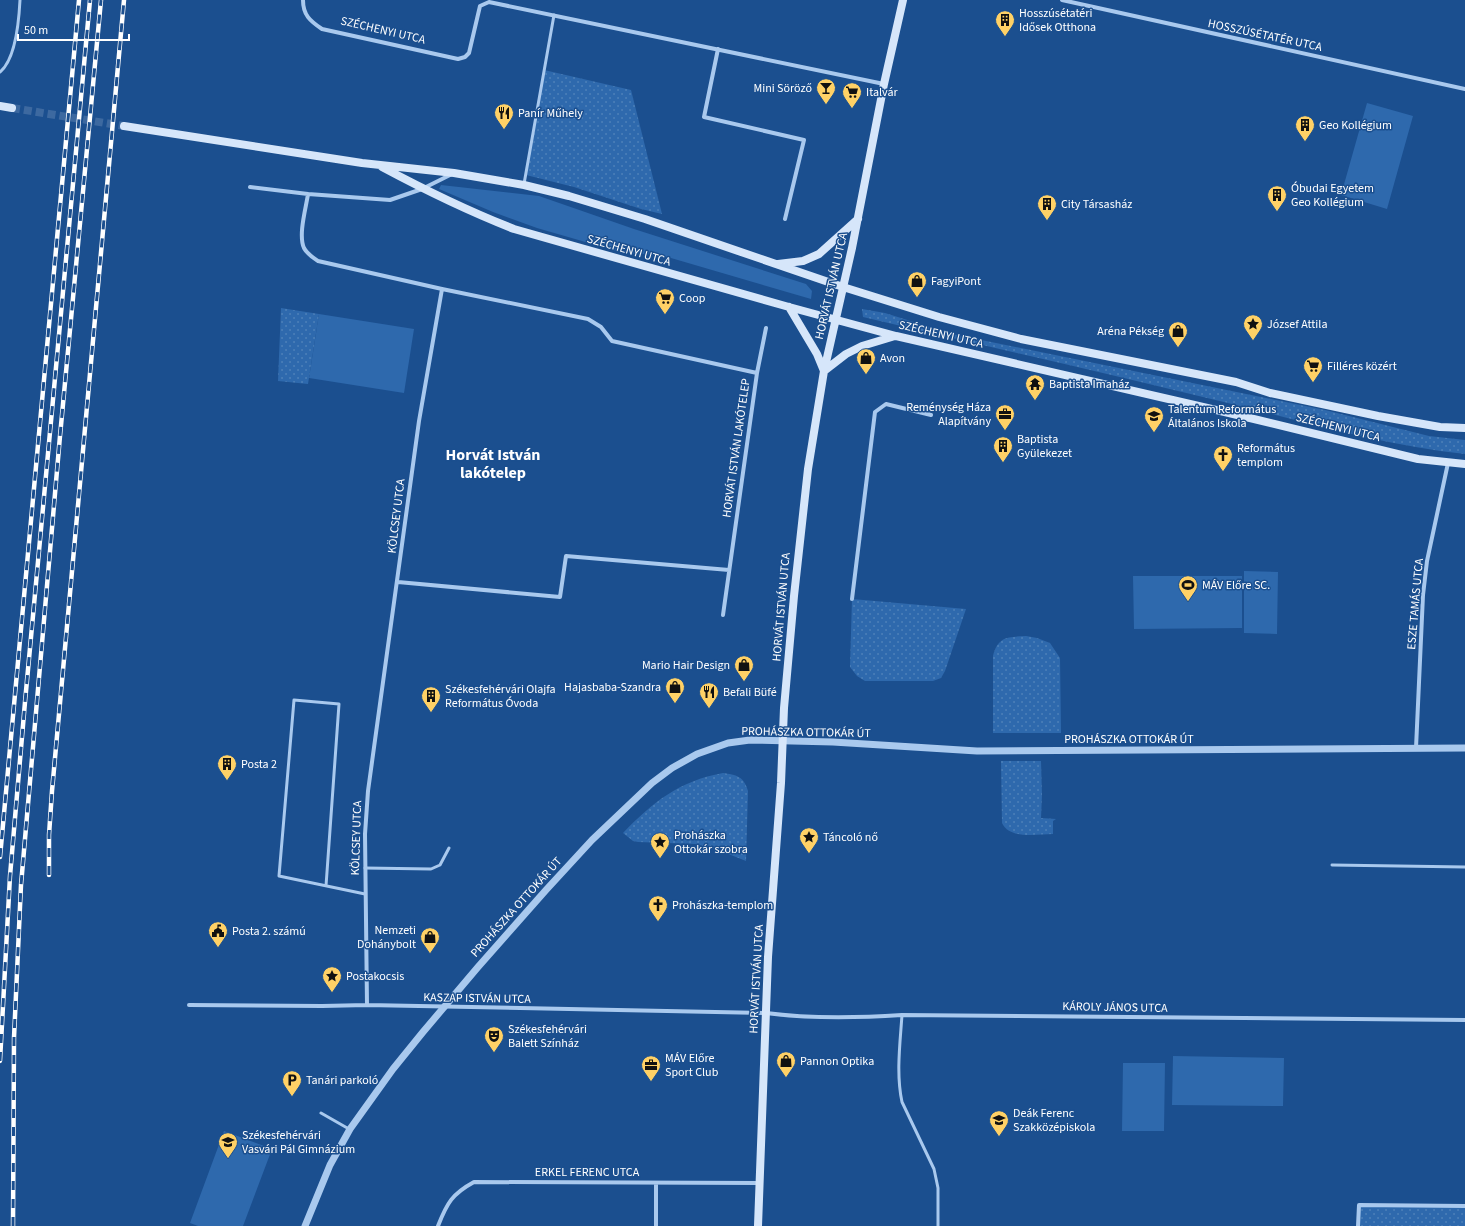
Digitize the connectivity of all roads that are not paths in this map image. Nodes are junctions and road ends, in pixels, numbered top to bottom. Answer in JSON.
{"nodes":[{"id":1,"x":20,"y":0,"type":"edge"},
{"id":2,"x":303,"y":0,"type":"edge"},
{"id":3,"x":903,"y":0,"type":"edge"},
{"id":4,"x":1062,"y":0,"type":"edge"},
{"id":5,"x":554,"y":15,"type":"junction"},
{"id":6,"x":718,"y":49,"type":"junction"},
{"id":7,"x":0,"y":72,"type":"edge"},
{"id":8,"x":884,"y":84,"type":"junction"},
{"id":9,"x":1465,"y":89,"type":"edge"},
{"id":10,"x":0,"y":106,"type":"edge"},
{"id":11,"x":12,"y":108,"type":"tunnel mouth"},
{"id":12,"x":124,"y":126,"type":"tunnel mouth"},
{"id":13,"x":378,"y":164,"type":"junction"},
{"id":14,"x":454,"y":173,"type":"junction"},
{"id":15,"x":524,"y":185,"type":"junction"},
{"id":16,"x":250,"y":187,"type":"dead end"},
{"id":17,"x":422,"y":189,"type":"junction"},
{"id":18,"x":308,"y":194,"type":"junction"},
{"id":19,"x":785,"y":219,"type":"dead end"},
{"id":20,"x":858,"y":219,"type":"junction"},
{"id":21,"x":777,"y":264,"type":"junction"},
{"id":22,"x":843,"y":287,"type":"junction"},
{"id":23,"x":442,"y":289,"type":"junction"},
{"id":24,"x":789,"y":307,"type":"junction"},
{"id":25,"x":836,"y":318,"type":"junction"},
{"id":26,"x":766,"y":328,"type":"dead end"},
{"id":27,"x":896,"y":336,"type":"junction"},
{"id":28,"x":824,"y":370,"type":"junction"},
{"id":29,"x":757,"y":373,"type":"junction"},
{"id":30,"x":931,"y":415,"type":"dead end"},
{"id":31,"x":1465,"y":428,"type":"edge"},
{"id":32,"x":1448,"y":463,"type":"junction"},
{"id":33,"x":1465,"y":464,"type":"edge"},
{"id":34,"x":729,"y":570,"type":"junction"},
{"id":35,"x":398,"y":582,"type":"junction"},
{"id":36,"x":852,"y":599,"type":"dead end"},
{"id":37,"x":723,"y":615,"type":"dead end"},
{"id":38,"x":783,"y":740,"type":"junction"},
{"id":39,"x":1416,"y":748,"type":"junction"},
{"id":40,"x":1465,"y":748,"type":"edge"},
{"id":41,"x":449,"y":848,"type":"dead end"},
{"id":42,"x":1332,"y":865,"type":"dead end"},
{"id":43,"x":1465,"y":867,"type":"edge"},
{"id":44,"x":365,"y":868,"type":"junction"},
{"id":45,"x":326,"y":886,"type":"junction"},
{"id":46,"x":365,"y":894,"type":"junction"},
{"id":47,"x":188,"y":1005,"type":"dead end"},
{"id":48,"x":367,"y":1005,"type":"junction"},
{"id":49,"x":444,"y":1007,"type":"junction"},
{"id":50,"x":766,"y":1013,"type":"junction"},
{"id":51,"x":902,"y":1015,"type":"junction"},
{"id":52,"x":1465,"y":1020,"type":"edge"},
{"id":53,"x":321,"y":1113,"type":"dead end"},
{"id":54,"x":350,"y":1129,"type":"junction"},
{"id":55,"x":656,"y":1183,"type":"junction"},
{"id":56,"x":759,"y":1183,"type":"junction"},
{"id":57,"x":1465,"y":1206,"type":"edge"},
{"id":58,"x":305,"y":1226,"type":"edge"},
{"id":59,"x":438,"y":1226,"type":"edge"},
{"id":60,"x":656,"y":1226,"type":"edge"},
{"id":61,"x":758,"y":1226,"type":"edge"},
{"id":62,"x":938,"y":1226,"type":"edge"},
{"id":63,"x":1358,"y":1226,"type":"edge"}],
"edges":[{"from":1,"to":7,"type":"lane"},
{"from":2,"to":5,"type":"street","name":"SZÉCHENYI UTCA"},
{"from":3,"to":8,"type":"main road","name":"HORVÁT ISTVÁN UTCA"},
{"from":4,"to":9,"type":"street","name":"HOSSZÚSÉTATÉR UTCA"},
{"from":5,"to":6,"type":"street","name":"SZÉCHENYI UTCA"},
{"from":5,"to":15,"type":"lane"},
{"from":6,"to":8,"type":"street","name":"SZÉCHENYI UTCA"},
{"from":6,"to":19,"type":"street"},
{"from":8,"to":20,"type":"main road","name":"HORVÁT ISTVÁN UTCA"},
{"from":10,"to":11,"type":"main road"},
{"from":12,"to":13,"type":"main road","name":"SZÉCHENYI UTCA"},
{"from":13,"to":14,"type":"main road","name":"SZÉCHENYI UTCA"},
{"from":13,"to":17,"type":"main road","name":"SZÉCHENYI UTCA"},
{"from":14,"to":15,"type":"main road","name":"SZÉCHENYI UTCA"},
{"from":14,"to":17,"type":"street"},
{"from":15,"to":21,"type":"main road","name":"SZÉCHENYI UTCA"},
{"from":16,"to":18,"type":"street"},
{"from":17,"to":18,"type":"street"},
{"from":17,"to":24,"type":"main road","name":"SZÉCHENYI UTCA"},
{"from":18,"to":23,"type":"street"},
{"from":20,"to":21,"type":"main road"},
{"from":20,"to":22,"type":"main road","name":"HORVÁT ISTVÁN UTCA"},
{"from":21,"to":22,"type":"main road","name":"SZÉCHENYI UTCA"},
{"from":22,"to":25,"type":"main road","name":"HORVÁT ISTVÁN UTCA"},
{"from":22,"to":31,"type":"main road","name":"SZÉCHENYI UTCA"},
{"from":23,"to":29,"type":"street","name":"HORVÁT ISTVÁN LAKÓTELEP"},
{"from":23,"to":35,"type":"street","name":"KÖLCSEY UTCA"},
{"from":24,"to":25,"type":"main road","name":"SZÉCHENYI UTCA"},
{"from":24,"to":28,"type":"main road"},
{"from":25,"to":27,"type":"main road","name":"SZÉCHENYI UTCA"},
{"from":25,"to":28,"type":"main road","name":"HORVÁT ISTVÁN UTCA"},
{"from":26,"to":29,"type":"street"},
{"from":27,"to":28,"type":"main road"},
{"from":27,"to":32,"type":"main road","name":"SZÉCHENYI UTCA"},
{"from":28,"to":38,"type":"main road","name":"HORVÁT ISTVÁN UTCA"},
{"from":29,"to":34,"type":"street","name":"HORVÁT ISTVÁN LAKÓTELEP"},
{"from":30,"to":36,"type":"street"},
{"from":32,"to":33,"type":"main road","name":"SZÉCHENYI UTCA"},
{"from":32,"to":39,"type":"street","name":"ESZE TAMÁS UTCA"},
{"from":34,"to":35,"type":"street"},
{"from":34,"to":37,"type":"street","name":"HORVÁT ISTVÁN LAKÓTELEP"},
{"from":35,"to":44,"type":"street","name":"KÖLCSEY UTCA"},
{"from":38,"to":39,"type":"street","name":"PROHÁSZKA OTTOKÁR ÚT"},
{"from":38,"to":49,"type":"street","name":"PROHÁSZKA OTTOKÁR ÚT"},
{"from":38,"to":50,"type":"main road","name":"HORVÁT ISTVÁN UTCA"},
{"from":39,"to":40,"type":"street","name":"PROHÁSZKA OTTOKÁR ÚT"},
{"from":41,"to":44,"type":"lane"},
{"from":42,"to":43,"type":"lane"},
{"from":44,"to":46,"type":"street","name":"KÖLCSEY UTCA"},
{"from":45,"to":45,"type":"lane"},
{"from":45,"to":46,"type":"lane"},
{"from":46,"to":48,"type":"street","name":"KÖLCSEY UTCA"},
{"from":47,"to":48,"type":"street","name":"KASZAP ISTVÁN UTCA"},
{"from":48,"to":49,"type":"street","name":"KASZAP ISTVÁN UTCA"},
{"from":49,"to":50,"type":"street","name":"KASZAP ISTVÁN UTCA"},
{"from":49,"to":54,"type":"street","name":"PROHÁSZKA OTTOKÁR ÚT"},
{"from":50,"to":51,"type":"street","name":"KÁROLY JÁNOS UTCA"},
{"from":50,"to":56,"type":"main road","name":"HORVÁT ISTVÁN UTCA"},
{"from":51,"to":52,"type":"street","name":"KÁROLY JÁNOS UTCA"},
{"from":51,"to":62,"type":"lane"},
{"from":53,"to":54,"type":"lane"},
{"from":54,"to":58,"type":"street","name":"PROHÁSZKA OTTOKÁR ÚT"},
{"from":55,"to":56,"type":"street","name":"ERKEL FERENC UTCA"},
{"from":55,"to":59,"type":"street","name":"ERKEL FERENC UTCA"},
{"from":55,"to":60,"type":"street"},
{"from":56,"to":61,"type":"main road","name":"HORVÁT ISTVÁN UTCA"},
{"from":57,"to":63,"type":"street"}]}
